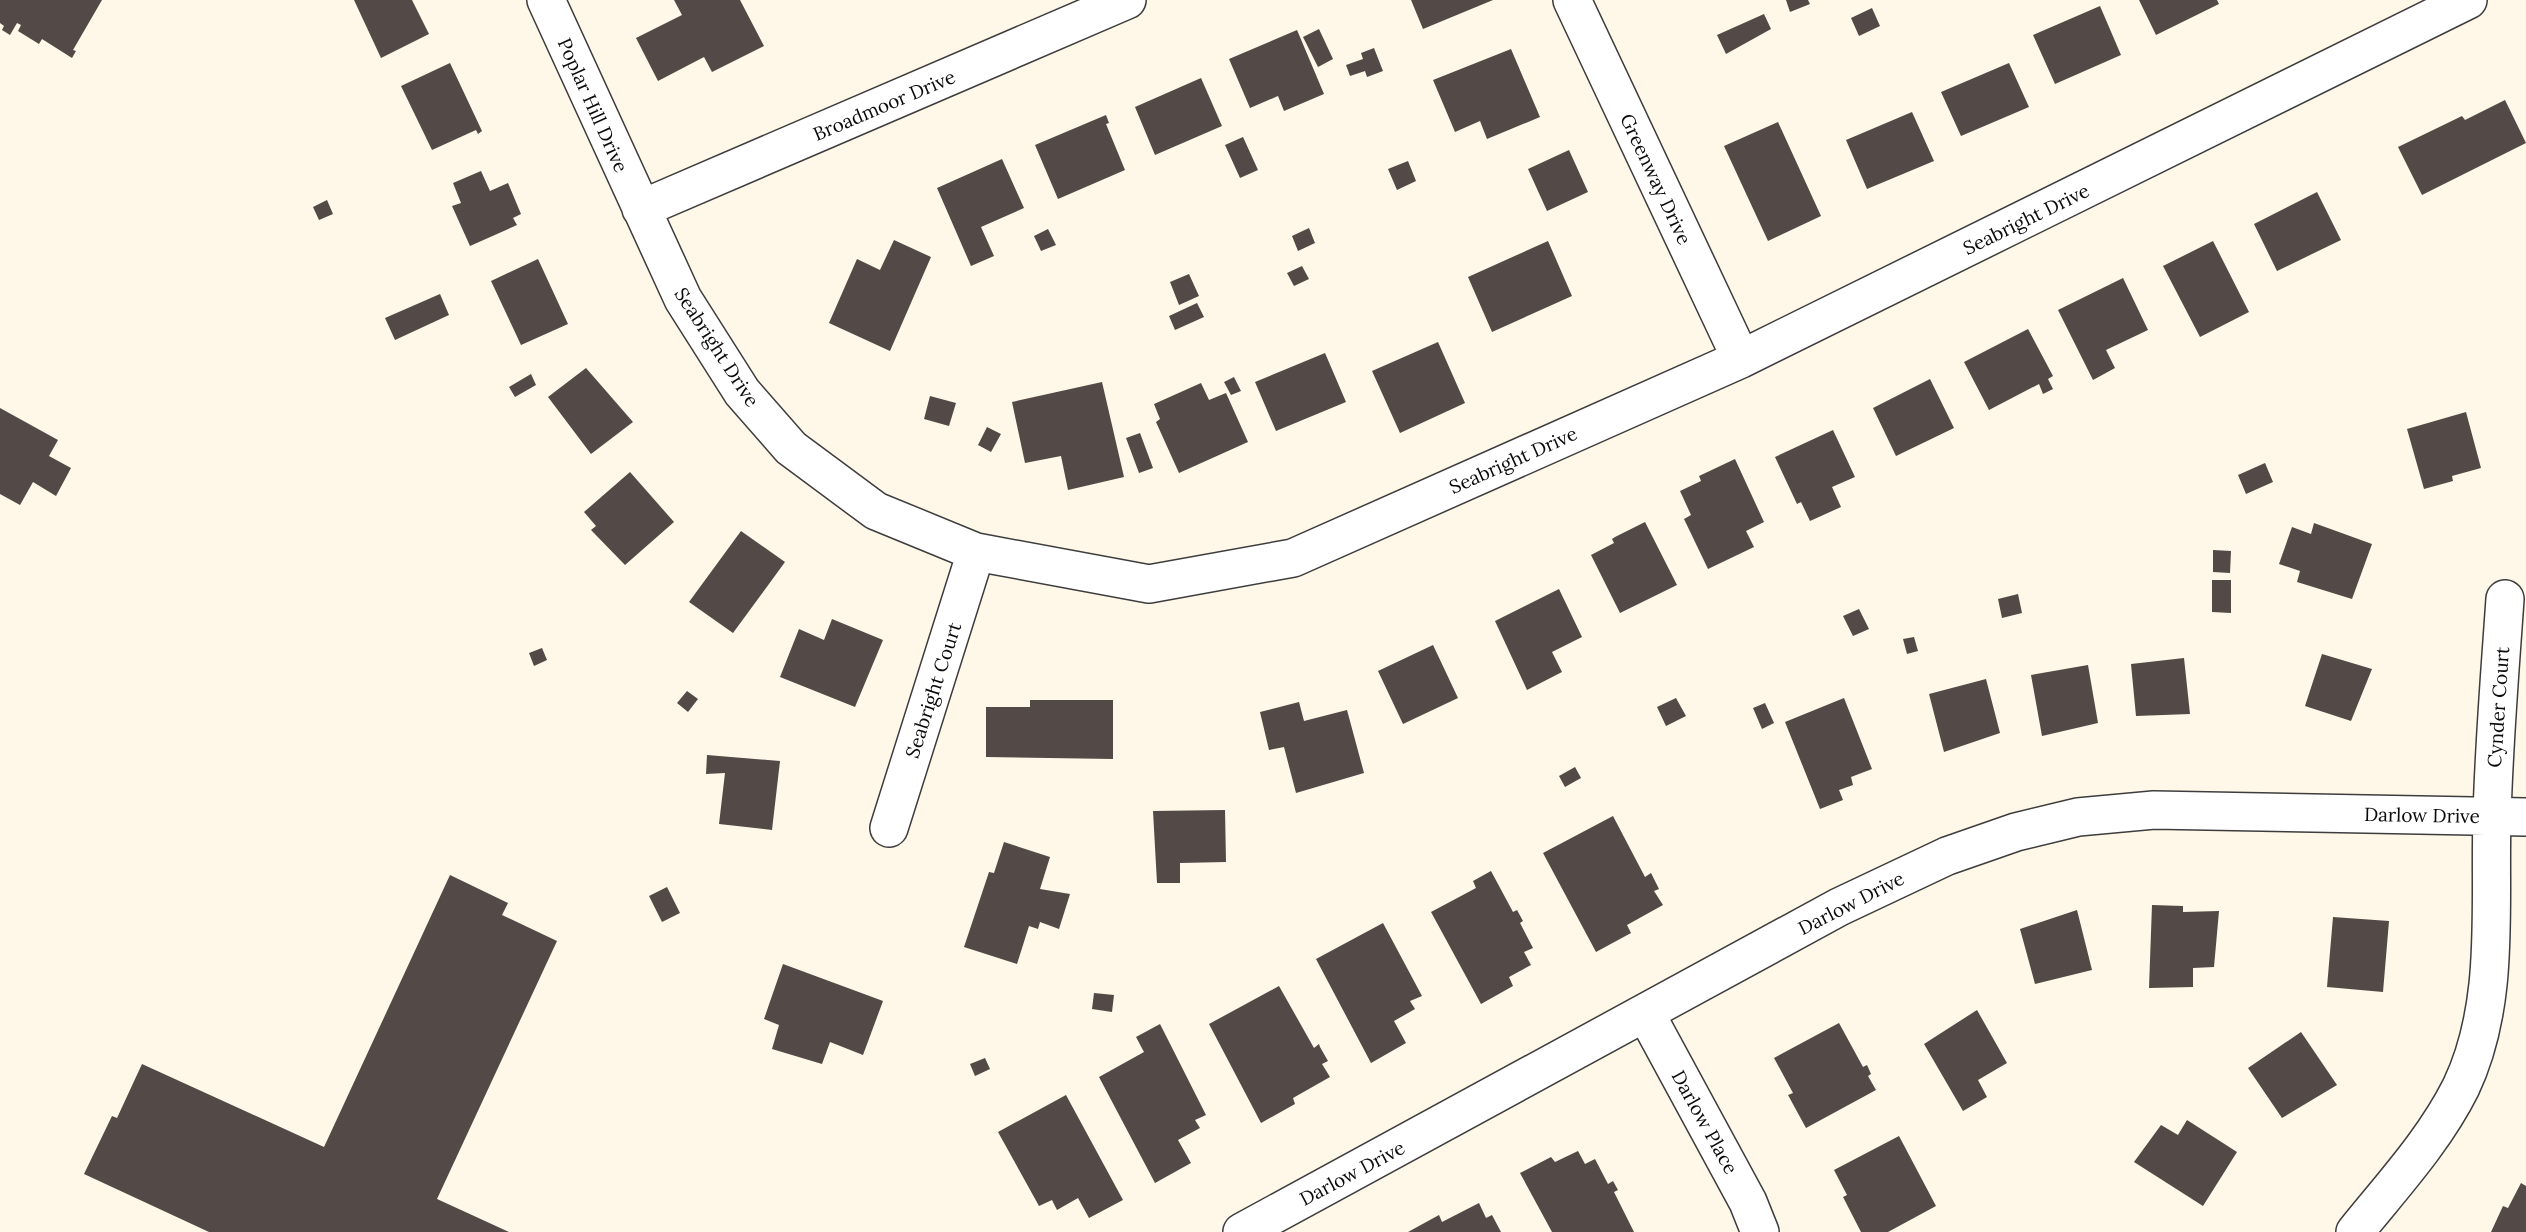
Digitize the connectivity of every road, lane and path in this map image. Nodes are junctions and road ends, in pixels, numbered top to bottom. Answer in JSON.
{"nodes":[{"id":1,"x":545,"y":0,"type":"edge"},
{"id":2,"x":1127,"y":0,"type":"edge"},
{"id":3,"x":1572,"y":0,"type":"edge"},
{"id":4,"x":2468,"y":0,"type":"edge"},
{"id":5,"x":640,"y":209,"type":"junction"},
{"id":6,"x":1741,"y":359,"type":"junction"},
{"id":7,"x":976,"y":552,"type":"junction"},
{"id":8,"x":2505,"y":599,"type":"dead end"},
{"id":9,"x":2509,"y":817,"type":"edge"},
{"id":10,"x":889,"y":828,"type":"dead end"},
{"id":11,"x":1646,"y":1014,"type":"junction"},
{"id":12,"x":1242,"y":1232,"type":"edge"},
{"id":13,"x":1760,"y":1232,"type":"edge"},
{"id":14,"x":2355,"y":1232,"type":"edge"}],
"edges":[{"from":1,"to":5,"type":"street","name":"Poplar Hill Drive"},
{"from":2,"to":5,"type":"street","name":"Broadmoor Drive"},
{"from":3,"to":6,"type":"street","name":"Greenway Drive"},
{"from":4,"to":6,"type":"street","name":"Seabright Drive"},
{"from":5,"to":7,"type":"street","name":"Seabright Drive"},
{"from":6,"to":7,"type":"street","name":"Seabright Drive"},
{"from":7,"to":10,"type":"street","name":"Seabright Court"},
{"from":8,"to":9,"type":"street","name":"Cynder Court"},
{"from":9,"to":11,"type":"street","name":"Darlow Drive"},
{"from":9,"to":14,"type":"street","name":"Cynder Court"},
{"from":11,"to":12,"type":"street","name":"Darlow Drive"},
{"from":11,"to":13,"type":"street","name":"Darlow Place"}]}
